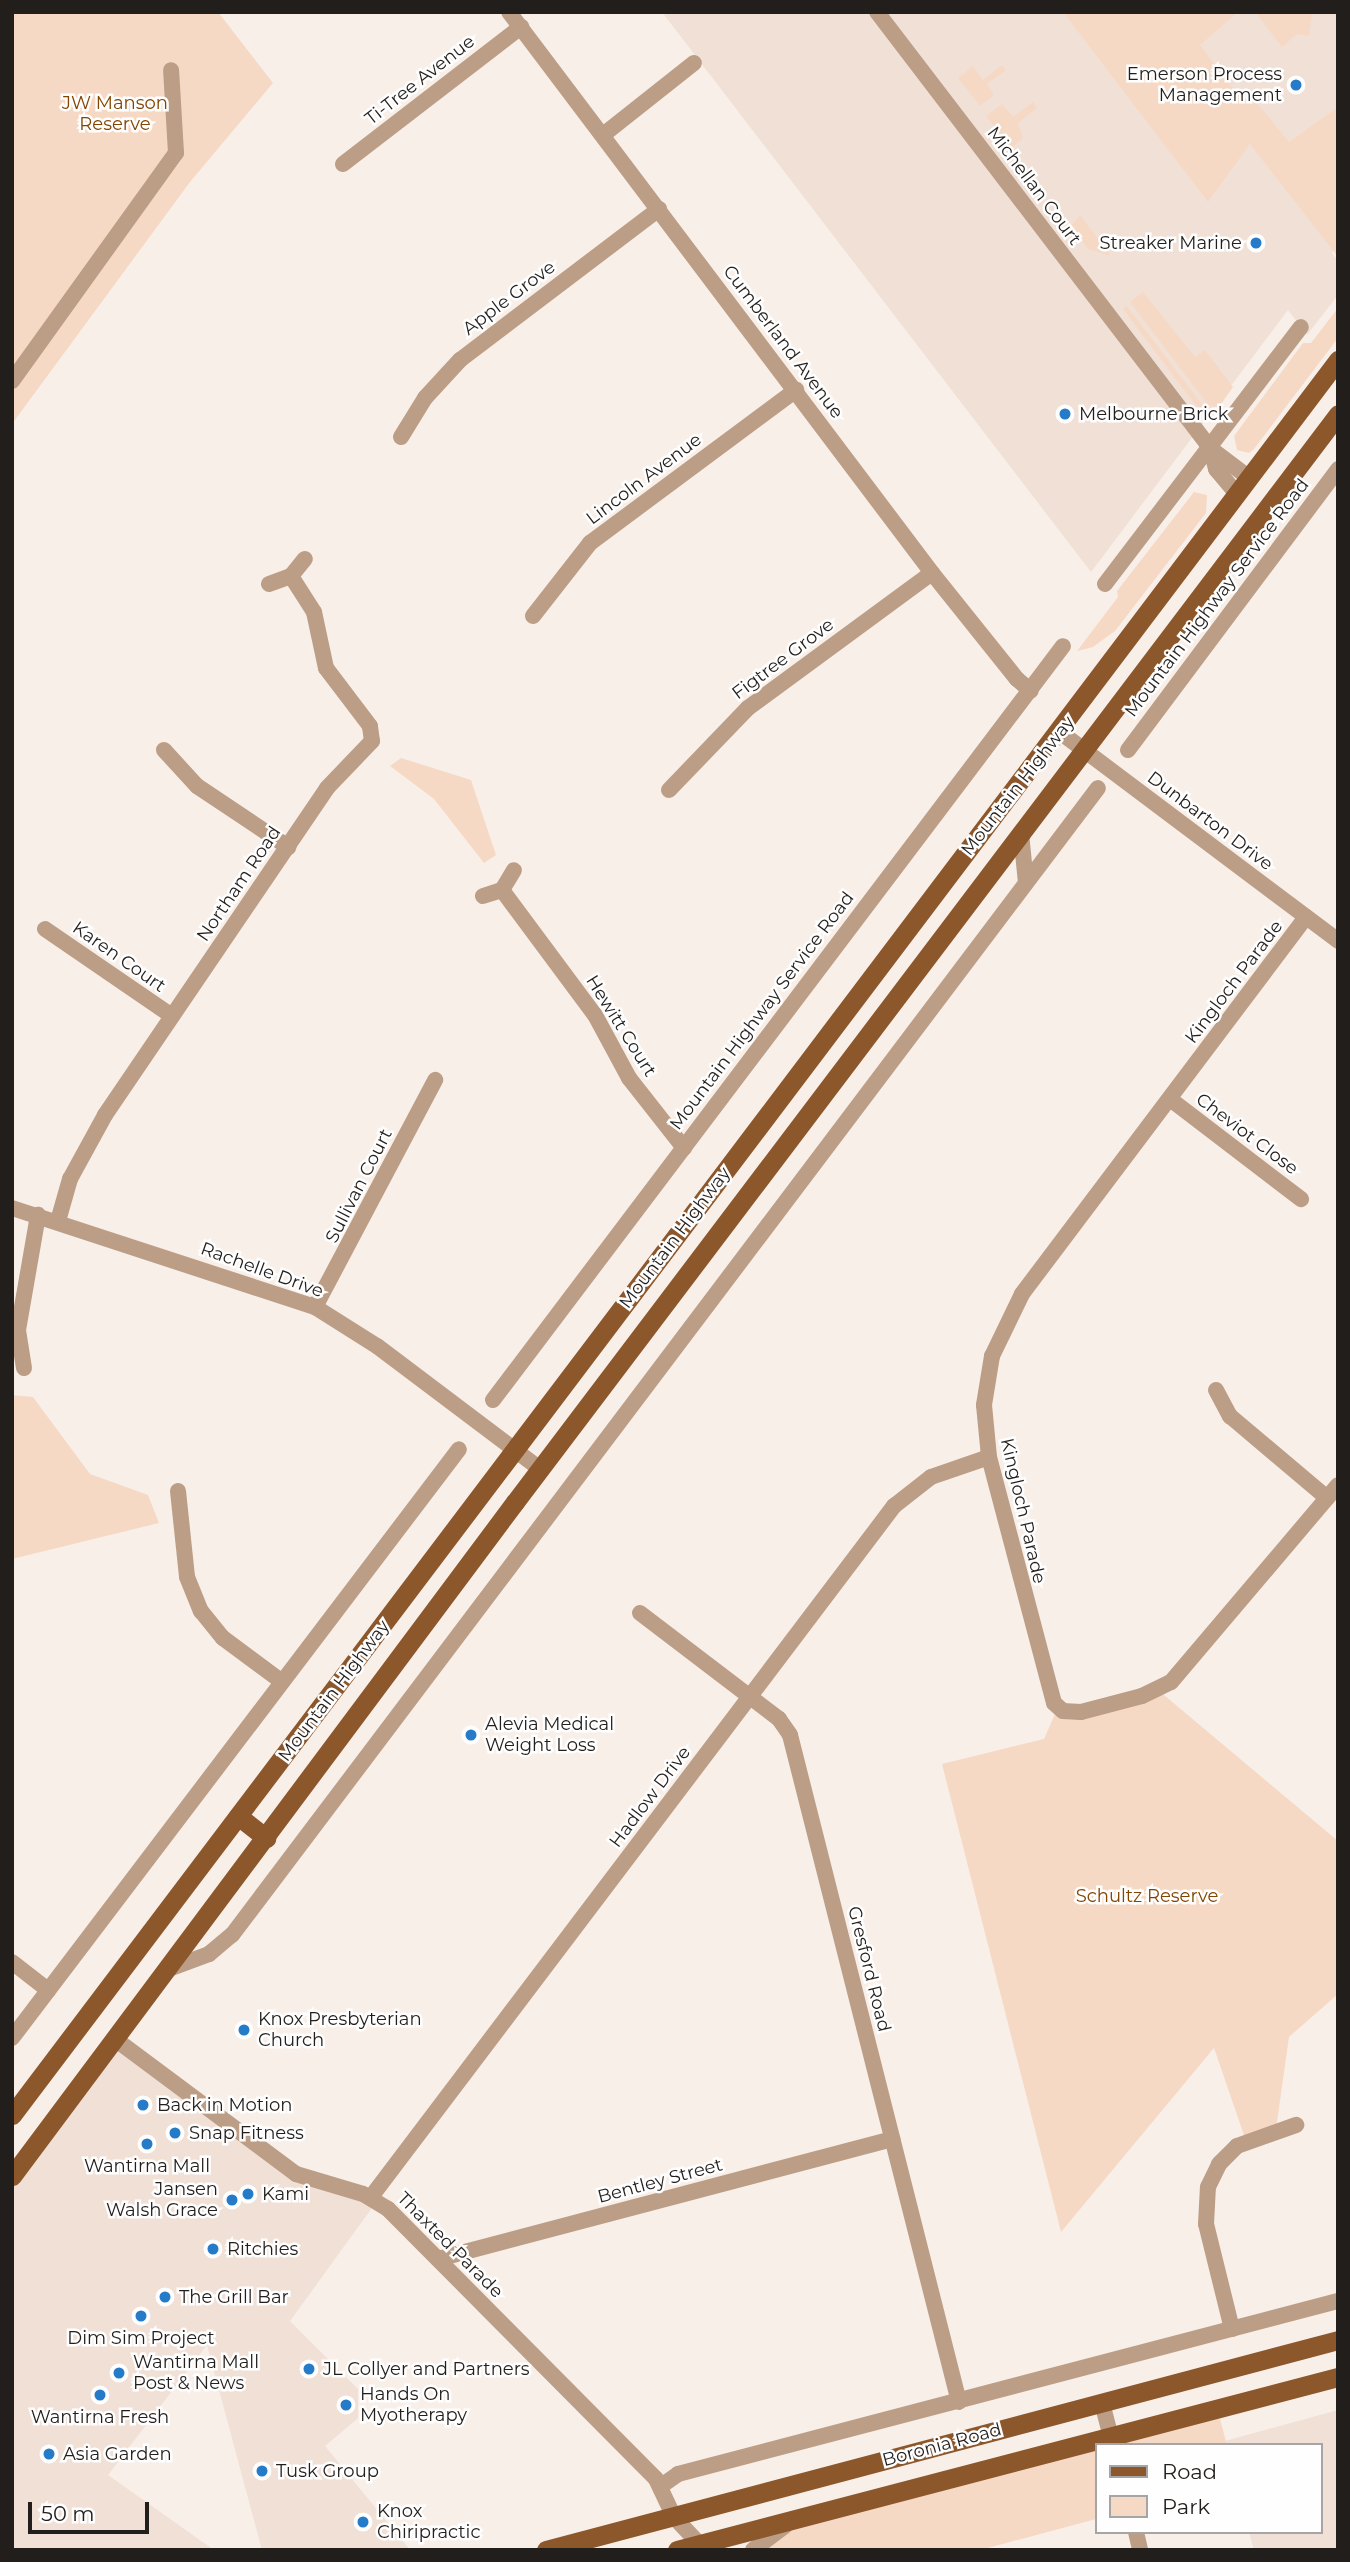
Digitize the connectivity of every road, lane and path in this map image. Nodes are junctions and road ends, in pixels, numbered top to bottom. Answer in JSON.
{"nodes":[{"id":1,"x":509,"y":12,"type":"edge"},
{"id":2,"x":877,"y":12,"type":"edge"},
{"id":3,"x":521,"y":27,"type":"junction"},
{"id":4,"x":694,"y":63,"type":"dead end"},
{"id":5,"x":171,"y":69,"type":"dead end"},
{"id":6,"x":603,"y":135,"type":"junction"},
{"id":7,"x":343,"y":164,"type":"dead end"},
{"id":8,"x":659,"y":209,"type":"junction"},
{"id":9,"x":1301,"y":327,"type":"dead end"},
{"id":10,"x":1338,"y":360,"type":"edge"},
{"id":11,"x":12,"y":381,"type":"edge"},
{"id":12,"x":796,"y":390,"type":"junction"},
{"id":13,"x":1338,"y":414,"type":"edge"},
{"id":14,"x":401,"y":437,"type":"dead end"},
{"id":15,"x":1211,"y":449,"type":"junction"},
{"id":16,"x":1338,"y":469,"type":"edge"},
{"id":17,"x":1248,"y":477,"type":"junction"},
{"id":18,"x":1236,"y":493,"type":"junction"},
{"id":19,"x":1268,"y":506,"type":"junction"},
{"id":20,"x":305,"y":559,"type":"dead end"},
{"id":21,"x":932,"y":573,"type":"junction"},
{"id":22,"x":290,"y":576,"type":"junction"},
{"id":23,"x":269,"y":584,"type":"dead end"},
{"id":24,"x":1105,"y":584,"type":"dead end"},
{"id":25,"x":533,"y":616,"type":"dead end"},
{"id":26,"x":1063,"y":646,"type":"dead end"},
{"id":27,"x":1031,"y":691,"type":"junction"},
{"id":28,"x":1060,"y":732,"type":"junction"},
{"id":29,"x":164,"y":750,"type":"dead end"},
{"id":30,"x":1084,"y":750,"type":"junction"},
{"id":31,"x":1128,"y":750,"type":"dead end"},
{"id":32,"x":1098,"y":788,"type":"dead end"},
{"id":33,"x":669,"y":790,"type":"dead end"},
{"id":34,"x":1021,"y":833,"type":"junction"},
{"id":35,"x":288,"y":847,"type":"junction"},
{"id":36,"x":514,"y":870,"type":"dead end"},
{"id":37,"x":1026,"y":883,"type":"junction"},
{"id":38,"x":502,"y":890,"type":"junction"},
{"id":39,"x":483,"y":896,"type":"dead end"},
{"id":40,"x":964,"y":907,"type":"junction"},
{"id":41,"x":916,"y":916,"type":"junction"},
{"id":42,"x":1306,"y":917,"type":"junction"},
{"id":43,"x":45,"y":929,"type":"dead end"},
{"id":44,"x":1338,"y":941,"type":"edge"},
{"id":45,"x":172,"y":1016,"type":"junction"},
{"id":46,"x":435,"y":1080,"type":"dead end"},
{"id":47,"x":1170,"y":1099,"type":"junction"},
{"id":48,"x":684,"y":1148,"type":"junction"},
{"id":49,"x":1301,"y":1199,"type":"dead end"},
{"id":50,"x":12,"y":1208,"type":"edge"},
{"id":51,"x":38,"y":1215,"type":"junction"},
{"id":52,"x":58,"y":1222,"type":"junction"},
{"id":53,"x":315,"y":1307,"type":"junction"},
{"id":54,"x":24,"y":1368,"type":"dead end"},
{"id":55,"x":1216,"y":1390,"type":"dead end"},
{"id":56,"x":493,"y":1401,"type":"dead end"},
{"id":57,"x":459,"y":1449,"type":"dead end"},
{"id":58,"x":517,"y":1450,"type":"junction"},
{"id":59,"x":989,"y":1457,"type":"junction"},
{"id":60,"x":540,"y":1469,"type":"junction"},
{"id":61,"x":178,"y":1491,"type":"dead end"},
{"id":62,"x":1333,"y":1492,"type":"edge"},
{"id":63,"x":640,"y":1613,"type":"dead end"},
{"id":64,"x":281,"y":1681,"type":"junction"},
{"id":65,"x":750,"y":1696,"type":"junction"},
{"id":66,"x":267,"y":1780,"type":"junction"},
{"id":67,"x":295,"y":1799,"type":"junction"},
{"id":68,"x":238,"y":1816,"type":"junction"},
{"id":69,"x":266,"y":1838,"type":"junction"},
{"id":70,"x":12,"y":1962,"type":"edge"},
{"id":71,"x":166,"y":1970,"type":"junction"},
{"id":72,"x":48,"y":1990,"type":"junction"},
{"id":73,"x":12,"y":2038,"type":"edge"},
{"id":74,"x":115,"y":2039,"type":"junction"},
{"id":75,"x":12,"y":2115,"type":"edge"},
{"id":76,"x":1296,"y":2125,"type":"dead end"},
{"id":77,"x":892,"y":2139,"type":"junction"},
{"id":78,"x":12,"y":2176,"type":"edge"},
{"id":79,"x":371,"y":2197,"type":"junction"},
{"id":80,"x":438,"y":2259,"type":"junction"},
{"id":81,"x":1338,"y":2301,"type":"edge"},
{"id":82,"x":1231,"y":2329,"type":"junction"},
{"id":83,"x":1338,"y":2340,"type":"edge"},
{"id":84,"x":1338,"y":2377,"type":"edge"},
{"id":85,"x":959,"y":2402,"type":"junction"},
{"id":86,"x":1102,"y":2403,"type":"junction"},
{"id":87,"x":1112,"y":2441,"type":"edge"},
{"id":88,"x":1094,"y":2445,"type":"edge"},
{"id":89,"x":661,"y":2486,"type":"junction"},
{"id":90,"x":674,"y":2517,"type":"junction"},
{"id":91,"x":797,"y":2518,"type":"junction"},
{"id":92,"x":704,"y":2546,"type":"edge"},
{"id":93,"x":546,"y":2550,"type":"edge"},
{"id":94,"x":677,"y":2550,"type":"edge"},
{"id":95,"x":753,"y":2550,"type":"edge"}],
"edges":[{"from":1,"to":3,"type":"street","name":"Cumberland Avenue"},
{"from":2,"to":15,"type":"street","name":"Michellan Court"},
{"from":3,"to":6,"type":"street","name":"Cumberland Avenue"},
{"from":3,"to":7,"type":"street","name":"Ti-Tree Avenue"},
{"from":4,"to":6,"type":"street"},
{"from":5,"to":11,"type":"street"},
{"from":6,"to":8,"type":"street","name":"Cumberland Avenue"},
{"from":8,"to":12,"type":"street","name":"Cumberland Avenue"},
{"from":8,"to":14,"type":"street","name":"Apple Grove"},
{"from":9,"to":15,"type":"street"},
{"from":10,"to":17,"type":"main road","name":"Mountain Highway"},
{"from":12,"to":21,"type":"street","name":"Cumberland Avenue"},
{"from":12,"to":25,"type":"street","name":"Lincoln Avenue"},
{"from":13,"to":19,"type":"main road","name":"Mountain Highway"},
{"from":15,"to":17,"type":"street","name":"Michellan Court"},
{"from":15,"to":18,"type":"street","name":"Michellan Court"},
{"from":15,"to":24,"type":"street"},
{"from":16,"to":31,"type":"street","name":"Mountain Highway Service Road"},
{"from":17,"to":18,"type":"main road","name":"Mountain Highway"},
{"from":17,"to":19,"type":"main road"},
{"from":18,"to":19,"type":"main road"},
{"from":18,"to":28,"type":"main road","name":"Mountain Highway"},
{"from":19,"to":30,"type":"main road","name":"Mountain Highway"},
{"from":20,"to":22,"type":"street"},
{"from":21,"to":27,"type":"street","name":"Cumberland Avenue"},
{"from":21,"to":33,"type":"street","name":"Figtree Grove"},
{"from":22,"to":23,"type":"street"},
{"from":22,"to":35,"type":"street","name":"Northam Road"},
{"from":26,"to":27,"type":"street","name":"Mountain Highway Service Road"},
{"from":27,"to":48,"type":"street","name":"Mountain Highway Service Road"},
{"from":28,"to":30,"type":"street","name":"Dunbarton Drive"},
{"from":28,"to":41,"type":"main road","name":"Mountain Highway"},
{"from":29,"to":35,"type":"street"},
{"from":30,"to":34,"type":"main road","name":"Mountain Highway"},
{"from":30,"to":42,"type":"street","name":"Dunbarton Drive"},
{"from":32,"to":37,"type":"street"},
{"from":34,"to":37,"type":"street"},
{"from":34,"to":40,"type":"main road","name":"Mountain Highway"},
{"from":35,"to":45,"type":"street","name":"Northam Road"},
{"from":36,"to":38,"type":"street"},
{"from":37,"to":71,"type":"street"},
{"from":38,"to":39,"type":"street"},
{"from":38,"to":48,"type":"street","name":"Hewitt Court"},
{"from":40,"to":41,"type":"main road"},
{"from":40,"to":60,"type":"main road","name":"Mountain Highway"},
{"from":41,"to":58,"type":"main road","name":"Mountain Highway"},
{"from":42,"to":44,"type":"street","name":"Dunbarton Drive"},
{"from":42,"to":47,"type":"street","name":"Kingloch Parade"},
{"from":43,"to":45,"type":"street","name":"Karen Court"},
{"from":45,"to":52,"type":"street","name":"Northam Road"},
{"from":46,"to":53,"type":"street","name":"Sullivan Court"},
{"from":47,"to":49,"type":"street","name":"Cheviot Close"},
{"from":47,"to":59,"type":"street","name":"Kingloch Parade"},
{"from":48,"to":56,"type":"street","name":"Mountain Highway Service Road"},
{"from":50,"to":51,"type":"street","name":"Rachelle Drive"},
{"from":51,"to":52,"type":"street","name":"Rachelle Drive"},
{"from":51,"to":54,"type":"street"},
{"from":52,"to":53,"type":"street","name":"Rachelle Drive"},
{"from":53,"to":58,"type":"street","name":"Rachelle Drive"},
{"from":55,"to":62,"type":"street"},
{"from":57,"to":64,"type":"street"},
{"from":58,"to":60,"type":"street","name":"Rachelle Drive"},
{"from":58,"to":66,"type":"main road","name":"Mountain Highway"},
{"from":59,"to":62,"type":"street","name":"Kingloch Parade"},
{"from":59,"to":65,"type":"street","name":"Hadlow Drive"},
{"from":60,"to":67,"type":"main road","name":"Mountain Highway"},
{"from":61,"to":64,"type":"street"},
{"from":63,"to":65,"type":"street","name":"Gresford Road"},
{"from":64,"to":72,"type":"street"},
{"from":65,"to":77,"type":"street","name":"Gresford Road"},
{"from":65,"to":79,"type":"street","name":"Hadlow Drive"},
{"from":66,"to":67,"type":"main road"},
{"from":66,"to":68,"type":"main road","name":"Mountain Highway"},
{"from":67,"to":69,"type":"main road","name":"Mountain Highway"},
{"from":68,"to":69,"type":"main road"},
{"from":68,"to":75,"type":"main road","name":"Mountain Highway"},
{"from":69,"to":71,"type":"main road","name":"Mountain Highway"},
{"from":70,"to":72,"type":"street"},
{"from":71,"to":74,"type":"main road","name":"Mountain Highway"},
{"from":72,"to":73,"type":"street"},
{"from":74,"to":78,"type":"main road","name":"Mountain Highway"},
{"from":74,"to":79,"type":"street","name":"Thaxted Parade"},
{"from":76,"to":82,"type":"street"},
{"from":77,"to":80,"type":"street","name":"Bentley Street"},
{"from":77,"to":85,"type":"street","name":"Gresford Road"},
{"from":79,"to":80,"type":"street","name":"Thaxted Parade"},
{"from":80,"to":89,"type":"street","name":"Thaxted Parade"},
{"from":81,"to":82,"type":"street"},
{"from":82,"to":85,"type":"street"},
{"from":83,"to":86,"type":"main road","name":"Boronia Road"},
{"from":84,"to":87,"type":"main road","name":"Boronia Road"},
{"from":85,"to":89,"type":"street"},
{"from":86,"to":87,"type":"street"},
{"from":86,"to":90,"type":"main road","name":"Boronia Road"},
{"from":88,"to":91,"type":"main road","name":"Boronia Road"},
{"from":89,"to":90,"type":"street","name":"Thaxted Parade"},
{"from":90,"to":92,"type":"street"},
{"from":90,"to":93,"type":"main road","name":"Boronia Road"},
{"from":91,"to":92,"type":"main road","name":"Boronia Road"},
{"from":91,"to":95,"type":"street"},
{"from":92,"to":94,"type":"main road","name":"Boronia Road"}]}
